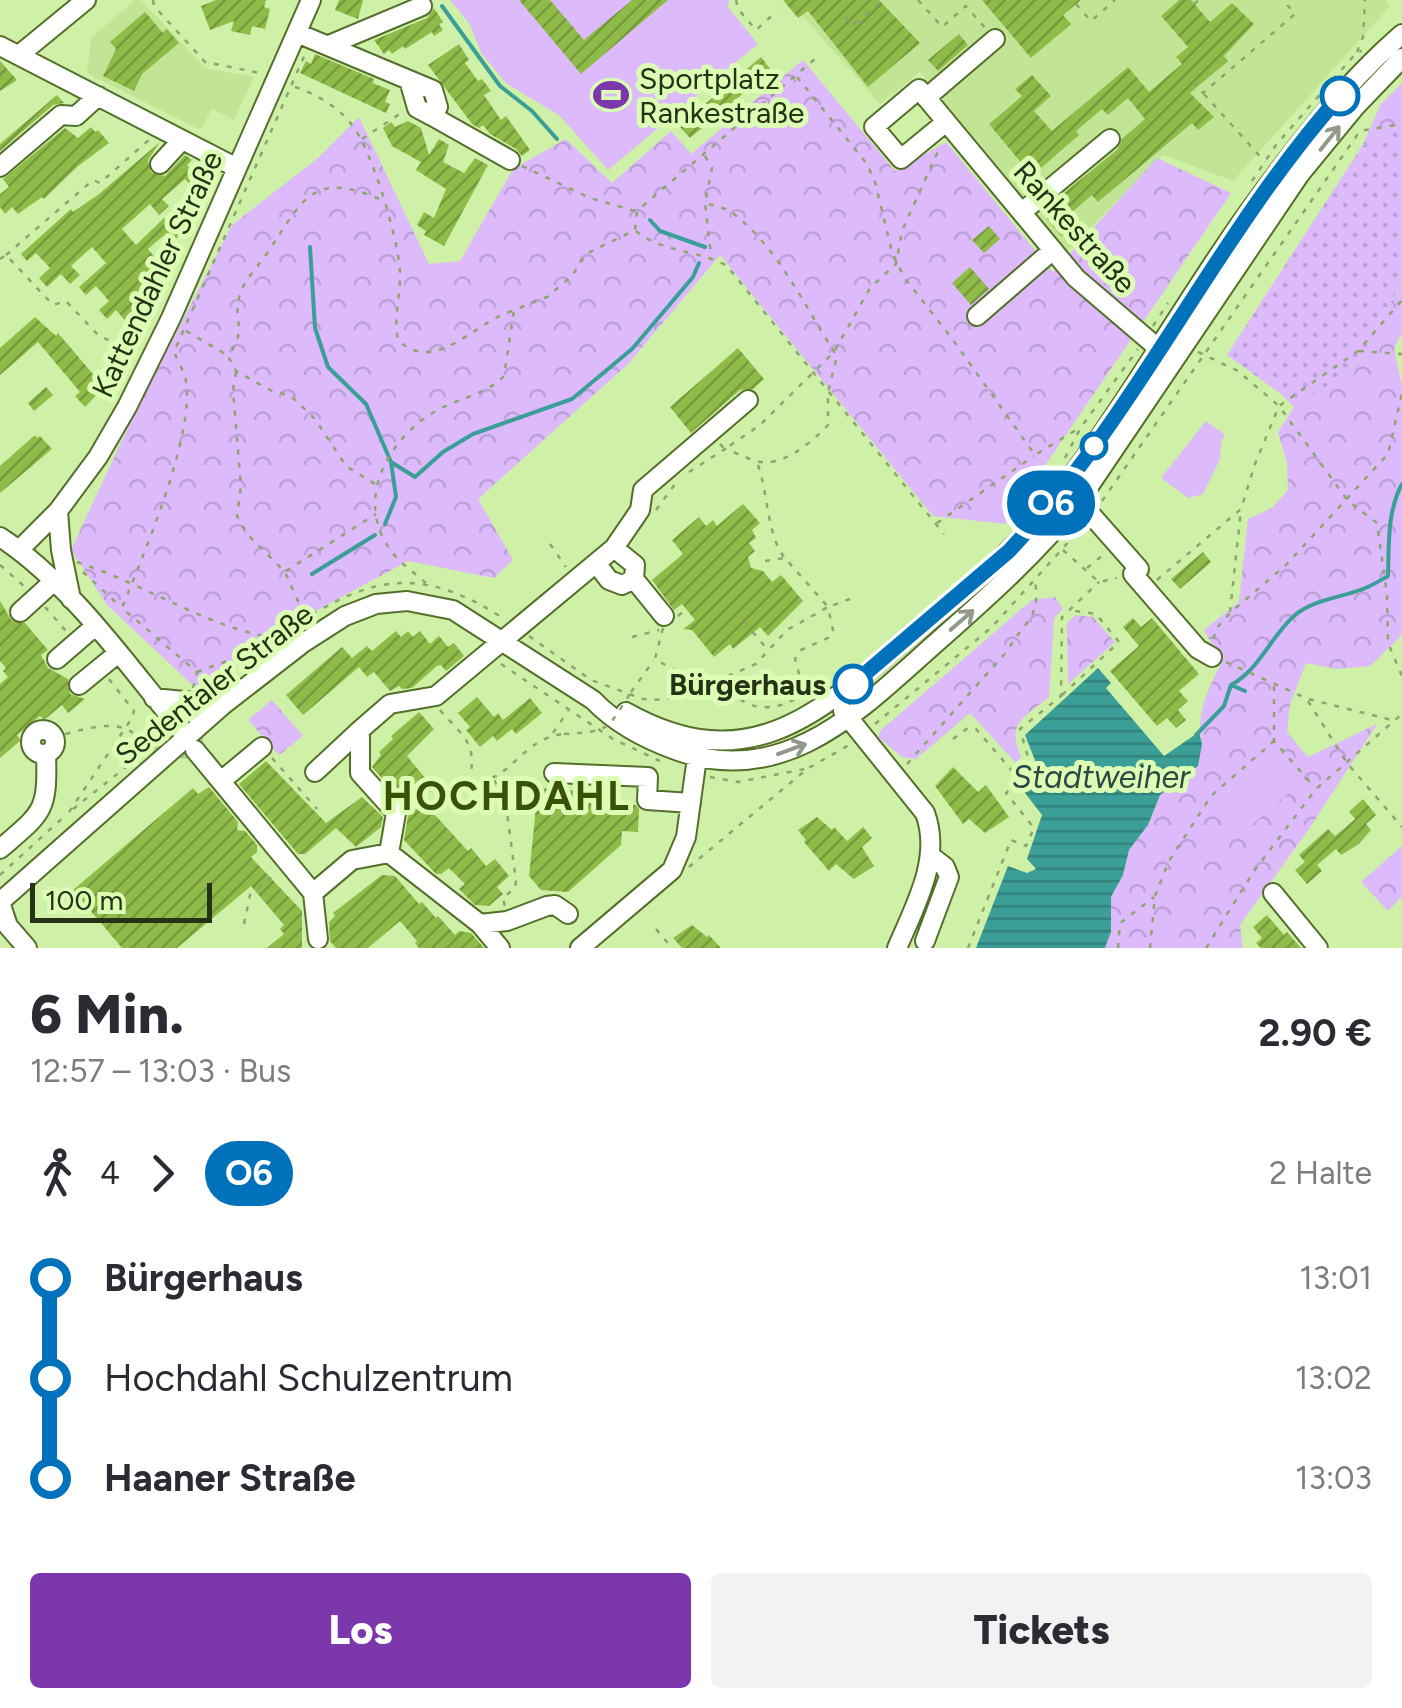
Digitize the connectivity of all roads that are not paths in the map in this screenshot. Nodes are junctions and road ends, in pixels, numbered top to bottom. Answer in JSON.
{"nodes":[{"id":1,"x":86,"y":0,"type":"edge"},
{"id":2,"x":311,"y":0,"type":"edge"},
{"id":3,"x":422,"y":6,"type":"dead end"},
{"id":4,"x":1402,"y":34,"type":"edge"},
{"id":5,"x":304,"y":35,"type":"junction"},
{"id":6,"x":995,"y":39,"type":"road end"},
{"id":7,"x":329,"y":45,"type":"junction"},
{"id":8,"x":0,"y":46,"type":"edge"},
{"id":9,"x":19,"y":55,"type":"junction"},
{"id":10,"x":1402,"y":58,"type":"edge"},
{"id":11,"x":98,"y":96,"type":"junction"},
{"id":12,"x":926,"y":98,"type":"junction"},
{"id":13,"x":948,"y":123,"type":"junction"},
{"id":14,"x":1110,"y":139,"type":"dead end"},
{"id":15,"x":182,"y":140,"type":"junction"},
{"id":16,"x":510,"y":160,"type":"road end"},
{"id":17,"x":160,"y":164,"type":"dead end"},
{"id":18,"x":0,"y":167,"type":"edge"},
{"id":19,"x":237,"y":168,"type":"junction"},
{"id":20,"x":1022,"y":212,"type":"junction"},
{"id":21,"x":1053,"y":250,"type":"junction"},
{"id":22,"x":977,"y":316,"type":"dead end"},
{"id":23,"x":1165,"y":354,"type":"junction"},
{"id":24,"x":748,"y":400,"type":"dead end"},
{"id":25,"x":1076,"y":473,"type":"junction"},
{"id":26,"x":1085,"y":508,"type":"junction"},
{"id":27,"x":58,"y":511,"type":"junction"},
{"id":28,"x":0,"y":536,"type":"edge"},
{"id":29,"x":614,"y":548,"type":"junction"},
{"id":30,"x":19,"y":550,"type":"junction"},
{"id":31,"x":1009,"y":551,"type":"junction"},
{"id":32,"x":596,"y":563,"type":"junction"},
{"id":33,"x":634,"y":579,"type":"junction"},
{"id":34,"x":53,"y":582,"type":"junction"},
{"id":35,"x":1003,"y":584,"type":"junction"},
{"id":36,"x":71,"y":600,"type":"junction"},
{"id":37,"x":20,"y":612,"type":"dead end"},
{"id":38,"x":664,"y":616,"type":"road end"},
{"id":39,"x":94,"y":627,"type":"junction"},
{"id":40,"x":510,"y":633,"type":"junction"},
{"id":41,"x":117,"y":654,"type":"junction"},
{"id":42,"x":1212,"y":658,"type":"road end"},
{"id":43,"x":57,"y":659,"type":"dead end"},
{"id":44,"x":79,"y":685,"type":"dead end"},
{"id":45,"x":154,"y":698,"type":"junction"},
{"id":46,"x":834,"y":699,"type":"junction"},
{"id":47,"x":224,"y":705,"type":"junction"},
{"id":48,"x":848,"y":718,"type":"junction"},
{"id":49,"x":360,"y":730,"type":"junction"},
{"id":50,"x":191,"y":743,"type":"junction"},
{"id":51,"x":50,"y":746,"type":"road end"},
{"id":52,"x":263,"y":747,"type":"road end"},
{"id":53,"x":697,"y":758,"type":"junction"},
{"id":54,"x":315,"y":772,"type":"dead end"},
{"id":55,"x":554,"y":773,"type":"dead end"},
{"id":56,"x":222,"y":781,"type":"junction"},
{"id":57,"x":655,"y":801,"type":"junction"},
{"id":58,"x":691,"y":804,"type":"junction"},
{"id":59,"x":653,"y":822,"type":"dead end"},
{"id":60,"x":0,"y":849,"type":"edge"},
{"id":61,"x":390,"y":853,"type":"junction"},
{"id":62,"x":932,"y":856,"type":"junction"},
{"id":63,"x":313,"y":893,"type":"junction"},
{"id":64,"x":1273,"y":893,"type":"dead end"},
{"id":65,"x":0,"y":902,"type":"edge"},
{"id":66,"x":568,"y":914,"type":"dead end"},
{"id":67,"x":480,"y":924,"type":"junction"},
{"id":68,"x":0,"y":931,"type":"edge"},
{"id":69,"x":925,"y":941,"type":"dead end"},
{"id":70,"x":321,"y":945,"type":"edge"},
{"id":71,"x":26,"y":948,"type":"edge"},
{"id":72,"x":500,"y":948,"type":"edge"},
{"id":73,"x":580,"y":948,"type":"edge"},
{"id":74,"x":897,"y":948,"type":"edge"},
{"id":75,"x":1318,"y":948,"type":"edge"}],
"edges":[{"from":1,"to":9,"type":"street"},
{"from":2,"to":5,"type":"street","name":"Kattendahler Straße"},
{"from":3,"to":7,"type":"street"},
{"from":4,"to":23,"type":"street","name":"Sedentaler Straße"},
{"from":5,"to":7,"type":"street"},
{"from":5,"to":19,"type":"street","name":"Kattendahler Straße"},
{"from":6,"to":12,"type":"street"},
{"from":7,"to":16,"type":"street"},
{"from":8,"to":9,"type":"street"},
{"from":9,"to":11,"type":"street"},
{"from":23,"to":10,"type":"street","name":"Sedentaler Straße","one_way":true},
{"from":11,"to":15,"type":"street"},
{"from":11,"to":18,"type":"street"},
{"from":12,"to":13,"type":"street","name":"Rankestraße"},
{"from":12,"to":13,"type":"street"},
{"from":13,"to":20,"type":"street","name":"Rankestraße"},
{"from":14,"to":20,"type":"street"},
{"from":15,"to":17,"type":"street"},
{"from":15,"to":19,"type":"street"},
{"from":19,"to":27,"type":"street","name":"Kattendahler Straße"},
{"from":20,"to":21,"type":"street","name":"Rankestraße"},
{"from":21,"to":22,"type":"street"},
{"from":21,"to":23,"type":"street","name":"Rankestraße"},
{"from":23,"to":25,"type":"street","name":"Sedentaler Straße"},
{"from":23,"to":26,"type":"street","name":"Sedentaler Straße"},
{"from":24,"to":29,"type":"street"},
{"from":25,"to":26,"type":"street"},
{"from":25,"to":31,"type":"street","name":"Sedentaler Straße"},
{"from":26,"to":35,"type":"street","name":"Sedentaler Straße"},
{"from":26,"to":42,"type":"street"},
{"from":27,"to":30,"type":"street","name":"Kattendahler Straße"},
{"from":27,"to":36,"type":"street"},
{"from":28,"to":30,"type":"street"},
{"from":29,"to":32,"type":"street"},
{"from":29,"to":33,"type":"street"},
{"from":30,"to":34,"type":"street"},
{"from":31,"to":35,"type":"street"},
{"from":31,"to":46,"type":"street","name":"Sedentaler Straße"},
{"from":32,"to":33,"type":"street"},
{"from":32,"to":40,"type":"street"},
{"from":33,"to":38,"type":"street"},
{"from":34,"to":36,"type":"street"},
{"from":34,"to":37,"type":"street"},
{"from":48,"to":35,"type":"street","name":"Sedentaler Straße","one_way":true},
{"from":36,"to":39,"type":"street"},
{"from":39,"to":41,"type":"street"},
{"from":39,"to":43,"type":"street"},
{"from":40,"to":47,"type":"street","name":"Sedentaler Straße"},
{"from":40,"to":49,"type":"street"},
{"from":40,"to":53,"type":"street","name":"Sedentaler Straße"},
{"from":41,"to":44,"type":"street"},
{"from":41,"to":45,"type":"street"},
{"from":45,"to":47,"type":"street"},
{"from":45,"to":50,"type":"street"},
{"from":46,"to":48,"type":"street"},
{"from":46,"to":53,"type":"street","name":"Sedentaler Straße"},
{"from":47,"to":50,"type":"street","name":"Sedentaler Straße"},
{"from":53,"to":48,"type":"street","name":"Sedentaler Straße","one_way":true},
{"from":48,"to":62,"type":"street"},
{"from":49,"to":54,"type":"street"},
{"from":49,"to":61,"type":"street"},
{"from":50,"to":56,"type":"street"},
{"from":50,"to":65,"type":"street","name":"Sedentaler Straße"},
{"from":51,"to":60,"type":"street"},
{"from":52,"to":56,"type":"street"},
{"from":53,"to":58,"type":"street"},
{"from":55,"to":57,"type":"street"},
{"from":56,"to":63,"type":"street"},
{"from":57,"to":58,"type":"street"},
{"from":57,"to":59,"type":"street"},
{"from":58,"to":73,"type":"street"},
{"from":61,"to":63,"type":"street"},
{"from":61,"to":67,"type":"street"},
{"from":62,"to":69,"type":"street"},
{"from":62,"to":74,"type":"street"},
{"from":63,"to":70,"type":"street"},
{"from":64,"to":75,"type":"street"},
{"from":65,"to":71,"type":"street"},
{"from":66,"to":67,"type":"street"},
{"from":67,"to":72,"type":"street"},
{"from":68,"to":71,"type":"street"}]}
